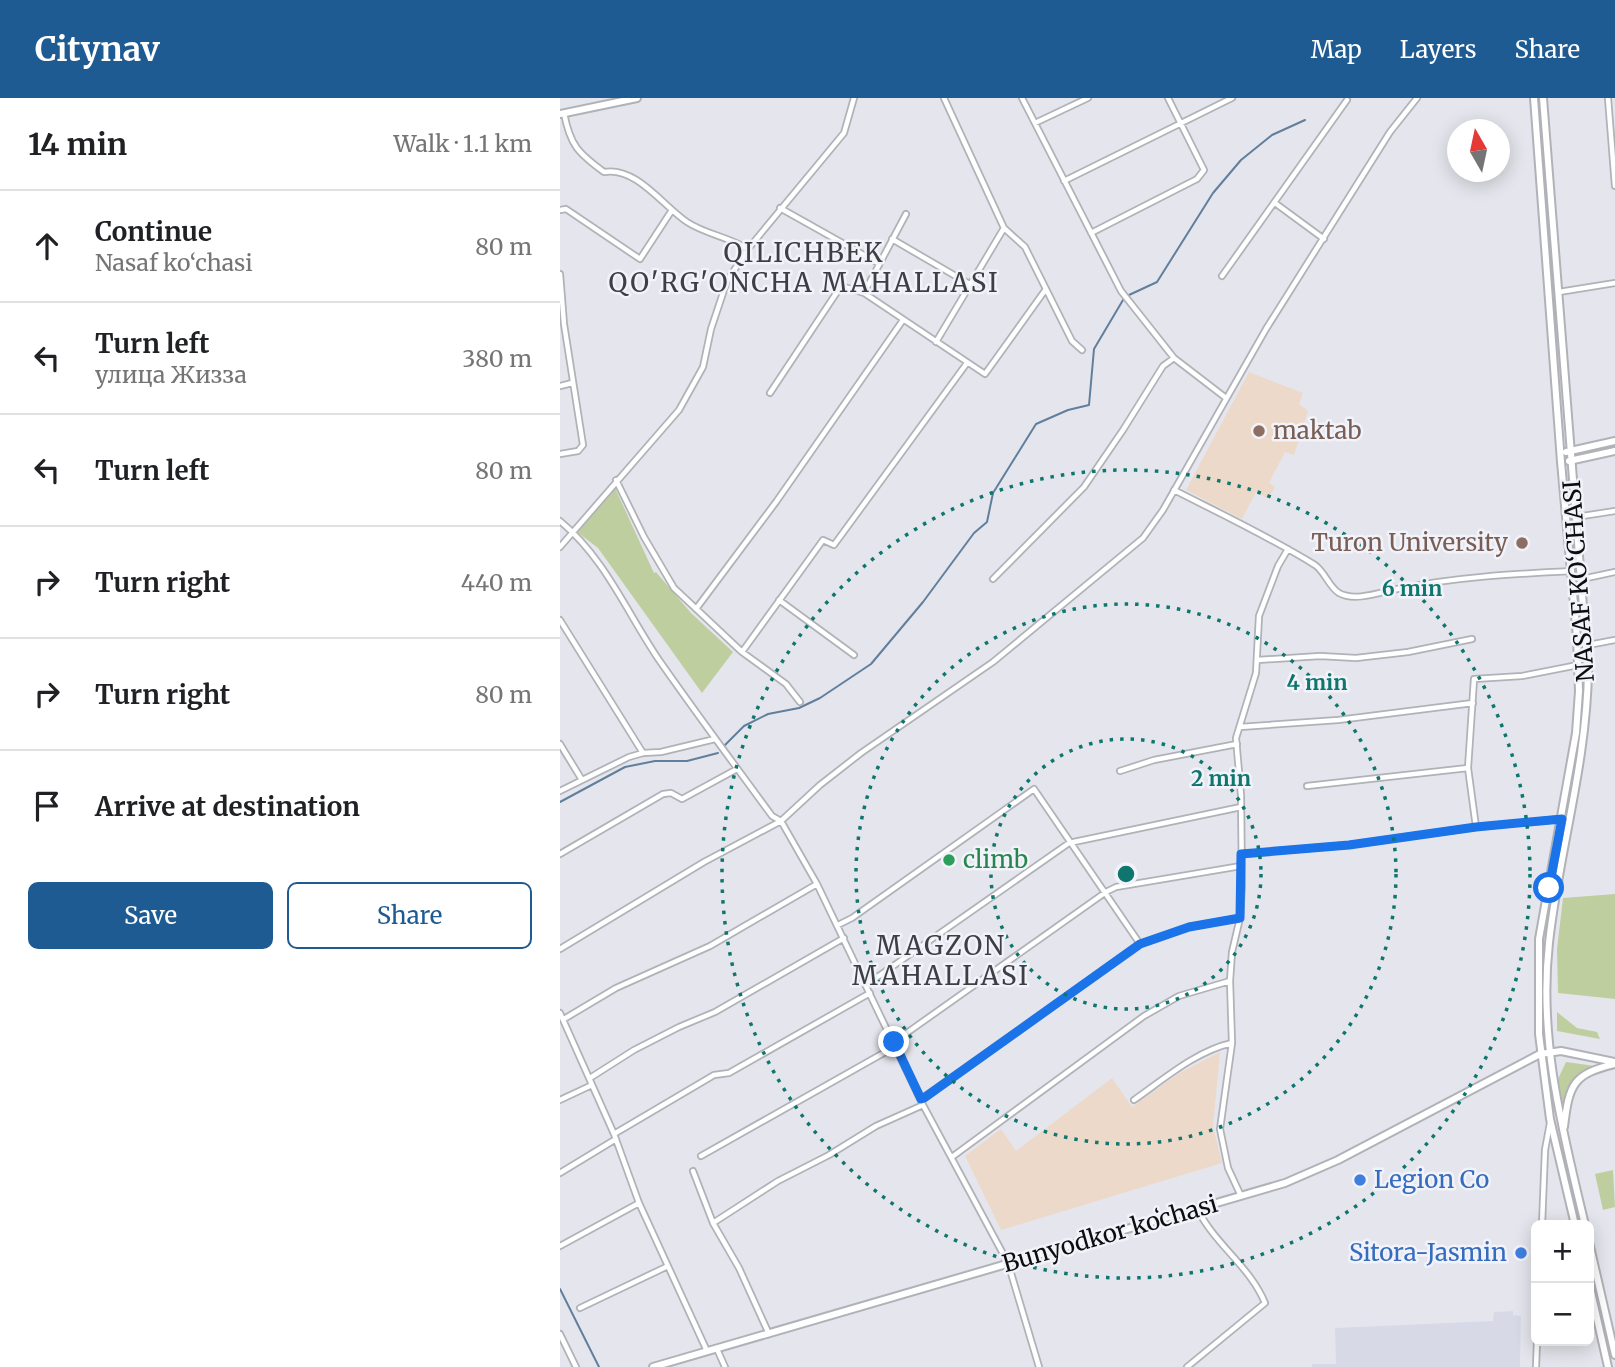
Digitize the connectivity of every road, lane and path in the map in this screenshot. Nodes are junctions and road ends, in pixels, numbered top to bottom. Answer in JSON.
{"nodes":[{"id":1,"x":637,"y":98,"type":"edge"},
{"id":2,"x":854,"y":98,"type":"edge"},
{"id":3,"x":944,"y":98,"type":"edge"},
{"id":4,"x":1022,"y":98,"type":"edge"},
{"id":5,"x":1088,"y":98,"type":"edge"},
{"id":6,"x":1168,"y":98,"type":"edge"},
{"id":7,"x":1232,"y":98,"type":"edge"},
{"id":8,"x":1417,"y":98,"type":"edge"},
{"id":9,"x":1534,"y":98,"type":"edge"},
{"id":10,"x":1543,"y":98,"type":"edge"},
{"id":11,"x":1608,"y":98,"type":"edge"},
{"id":12,"x":616,"y":100,"type":"edge"},
{"id":13,"x":1347,"y":100,"type":"dead end"},
{"id":14,"x":562,"y":114,"type":"edge"},
{"id":15,"x":1612,"y":117,"type":"edge"},
{"id":16,"x":1035,"y":123,"type":"junction"},
{"id":17,"x":1180,"y":125,"type":"junction"},
{"id":18,"x":1614,"y":170,"type":"edge"},
{"id":19,"x":1064,"y":181,"type":"junction"},
{"id":20,"x":1615,"y":186,"type":"edge"},
{"id":21,"x":1275,"y":203,"type":"junction"},
{"id":22,"x":780,"y":208,"type":"junction"},
{"id":23,"x":560,"y":210,"type":"edge"},
{"id":24,"x":672,"y":210,"type":"junction"},
{"id":25,"x":906,"y":214,"type":"dead end"},
{"id":26,"x":1004,"y":228,"type":"junction"},
{"id":27,"x":1091,"y":233,"type":"junction"},
{"id":28,"x":892,"y":239,"type":"junction"},
{"id":29,"x":1324,"y":239,"type":"junction"},
{"id":30,"x":748,"y":249,"type":"junction"},
{"id":31,"x":878,"y":262,"type":"junction"},
{"id":32,"x":560,"y":274,"type":"edge"},
{"id":33,"x":1222,"y":276,"type":"dead end"},
{"id":34,"x":1615,"y":283,"type":"edge"},
{"id":35,"x":971,"y":285,"type":"junction"},
{"id":36,"x":1046,"y":289,"type":"junction"},
{"id":37,"x":1559,"y":292,"type":"junction"},
{"id":38,"x":864,"y":293,"type":"junction"},
{"id":39,"x":903,"y":320,"type":"junction"},
{"id":40,"x":936,"y":342,"type":"junction"},
{"id":41,"x":1083,"y":350,"type":"dead end"},
{"id":42,"x":1174,"y":358,"type":"junction"},
{"id":43,"x":967,"y":363,"type":"junction"},
{"id":44,"x":572,"y":383,"type":"junction"},
{"id":45,"x":560,"y":386,"type":"edge"},
{"id":46,"x":770,"y":393,"type":"dead end"},
{"id":47,"x":1227,"y":398,"type":"junction"},
{"id":48,"x":1615,"y":440,"type":"edge"},
{"id":49,"x":1570,"y":451,"type":"junction"},
{"id":50,"x":1615,"y":451,"type":"edge"},
{"id":51,"x":1560,"y":453,"type":"junction"},
{"id":52,"x":560,"y":454,"type":"edge"},
{"id":53,"x":1570,"y":461,"type":"junction"},
{"id":54,"x":1560,"y":462,"type":"junction"},
{"id":55,"x":616,"y":480,"type":"junction"},
{"id":56,"x":1174,"y":490,"type":"junction"},
{"id":57,"x":1615,"y":511,"type":"edge"},
{"id":58,"x":1575,"y":517,"type":"junction"},
{"id":59,"x":560,"y":521,"type":"edge"},
{"id":60,"x":572,"y":531,"type":"junction"},
{"id":61,"x":560,"y":547,"type":"edge"},
{"id":62,"x":1288,"y":549,"type":"junction"},
{"id":63,"x":1572,"y":571,"type":"junction"},
{"id":64,"x":1615,"y":572,"type":"edge"},
{"id":65,"x":993,"y":579,"type":"dead end"},
{"id":66,"x":1581,"y":579,"type":"junction"},
{"id":67,"x":779,"y":600,"type":"junction"},
{"id":68,"x":696,"y":608,"type":"junction"},
{"id":69,"x":560,"y":620,"type":"edge"},
{"id":70,"x":1472,"y":639,"type":"dead end"},
{"id":71,"x":1615,"y":640,"type":"edge"},
{"id":72,"x":1588,"y":645,"type":"junction"},
{"id":73,"x":742,"y":652,"type":"junction"},
{"id":74,"x":854,"y":655,"type":"dead end"},
{"id":75,"x":1258,"y":660,"type":"junction"},
{"id":76,"x":1578,"y":665,"type":"junction"},
{"id":77,"x":800,"y":702,"type":"dead end"},
{"id":78,"x":1473,"y":703,"type":"junction"},
{"id":79,"x":1240,"y":727,"type":"junction"},
{"id":80,"x":715,"y":739,"type":"junction"},
{"id":81,"x":560,"y":744,"type":"edge"},
{"id":82,"x":1237,"y":744,"type":"junction"},
{"id":83,"x":643,"y":753,"type":"junction"},
{"id":84,"x":1468,"y":768,"type":"junction"},
{"id":85,"x":737,"y":769,"type":"junction"},
{"id":86,"x":1119,"y":771,"type":"dead end"},
{"id":87,"x":582,"y":780,"type":"junction"},
{"id":88,"x":1307,"y":786,"type":"dead end"},
{"id":89,"x":560,"y":791,"type":"edge"},
{"id":90,"x":1241,"y":807,"type":"junction"},
{"id":91,"x":1562,"y":819,"type":"junction"},
{"id":92,"x":781,"y":821,"type":"junction"},
{"id":93,"x":1476,"y":827,"type":"junction"},
{"id":94,"x":1069,"y":842,"type":"junction"},
{"id":95,"x":560,"y":854,"type":"edge"},
{"id":96,"x":1241,"y":854,"type":"junction"},
{"id":97,"x":1241,"y":866,"type":"junction"},
{"id":98,"x":817,"y":884,"type":"junction"},
{"id":99,"x":1106,"y":892,"type":"junction"},
{"id":100,"x":1240,"y":918,"type":"junction"},
{"id":101,"x":838,"y":925,"type":"junction"},
{"id":102,"x":844,"y":937,"type":"junction"},
{"id":103,"x":1140,"y":944,"type":"junction"},
{"id":104,"x":560,"y":949,"type":"edge"},
{"id":105,"x":1230,"y":981,"type":"junction"},
{"id":106,"x":866,"y":985,"type":"junction"},
{"id":107,"x":870,"y":993,"type":"junction"},
{"id":108,"x":560,"y":1013,"type":"edge"},
{"id":109,"x":564,"y":1019,"type":"junction"},
{"id":110,"x":1232,"y":1043,"type":"junction"},
{"id":111,"x":895,"y":1044,"type":"junction"},
{"id":112,"x":1548,"y":1052,"type":"junction"},
{"id":113,"x":1540,"y":1054,"type":"junction"},
{"id":114,"x":1615,"y":1063,"type":"edge"},
{"id":115,"x":590,"y":1078,"type":"junction"},
{"id":116,"x":592,"y":1085,"type":"junction"},
{"id":117,"x":560,"y":1100,"type":"edge"},
{"id":118,"x":1134,"y":1100,"type":"dead end"},
{"id":119,"x":922,"y":1102,"type":"junction"},
{"id":120,"x":1550,"y":1119,"type":"junction"},
{"id":121,"x":1563,"y":1132,"type":"junction"},
{"id":122,"x":615,"y":1137,"type":"junction"},
{"id":123,"x":701,"y":1156,"type":"dead end"},
{"id":124,"x":952,"y":1157,"type":"junction"},
{"id":125,"x":692,"y":1171,"type":"dead end"},
{"id":126,"x":560,"y":1173,"type":"edge"},
{"id":127,"x":1241,"y":1196,"type":"junction"},
{"id":128,"x":639,"y":1203,"type":"junction"},
{"id":129,"x":1197,"y":1208,"type":"junction"},
{"id":130,"x":1542,"y":1220,"type":"edge"},
{"id":131,"x":1574,"y":1220,"type":"edge"},
{"id":132,"x":1584,"y":1220,"type":"edge"},
{"id":133,"x":713,"y":1223,"type":"junction"},
{"id":134,"x":560,"y":1246,"type":"edge"},
{"id":135,"x":1008,"y":1263,"type":"junction"},
{"id":136,"x":1594,"y":1264,"type":"edge"},
{"id":137,"x":668,"y":1266,"type":"junction"},
{"id":138,"x":1594,"y":1305,"type":"edge"},
{"id":139,"x":580,"y":1308,"type":"dead end"},
{"id":140,"x":560,"y":1334,"type":"edge"},
{"id":141,"x":769,"y":1334,"type":"junction"},
{"id":142,"x":1537,"y":1346,"type":"edge"},
{"id":143,"x":717,"y":1349,"type":"junction"},
{"id":144,"x":708,"y":1351,"type":"junction"},
{"id":145,"x":1615,"y":1355,"type":"edge"},
{"id":146,"x":576,"y":1367,"type":"edge"},
{"id":147,"x":653,"y":1367,"type":"edge"},
{"id":148,"x":725,"y":1367,"type":"edge"},
{"id":149,"x":1039,"y":1367,"type":"edge"},
{"id":150,"x":1187,"y":1367,"type":"edge"},
{"id":151,"x":1536,"y":1367,"type":"edge"},
{"id":152,"x":1608,"y":1367,"type":"edge"}],
"edges":[{"from":1,"to":12,"type":"main road"},
{"from":2,"to":22,"type":"street"},
{"from":3,"to":26,"type":"street"},
{"from":4,"to":16,"type":"street"},
{"from":5,"to":16,"type":"street"},
{"from":6,"to":17,"type":"street"},
{"from":7,"to":17,"type":"street"},
{"from":8,"to":29,"type":"street"},
{"from":9,"to":51,"type":"main road","name":"NASAF KO‘CHASI"},
{"from":10,"to":37,"type":"main road","name":"NASAF KO‘CHASI"},
{"from":11,"to":15,"type":"street"},
{"from":12,"to":14,"type":"main road"},
{"from":13,"to":21,"type":"street"},
{"from":14,"to":24,"type":"street"},
{"from":15,"to":18,"type":"street"},
{"from":16,"to":19,"type":"street"},
{"from":17,"to":19,"type":"street"},
{"from":17,"to":27,"type":"street"},
{"from":18,"to":20,"type":"street"},
{"from":19,"to":27,"type":"street"},
{"from":21,"to":29,"type":"street"},
{"from":21,"to":33,"type":"street"},
{"from":22,"to":30,"type":"street"},
{"from":22,"to":31,"type":"street"},
{"from":23,"to":24,"type":"street"},
{"from":24,"to":30,"type":"street"},
{"from":25,"to":28,"type":"street"},
{"from":26,"to":35,"type":"street"},
{"from":26,"to":36,"type":"street"},
{"from":27,"to":42,"type":"street"},
{"from":28,"to":31,"type":"street"},
{"from":28,"to":35,"type":"street"},
{"from":29,"to":47,"type":"street"},
{"from":30,"to":55,"type":"street"},
{"from":31,"to":38,"type":"street"},
{"from":32,"to":44,"type":"street"},
{"from":34,"to":37,"type":"street"},
{"from":35,"to":40,"type":"street"},
{"from":36,"to":41,"type":"street"},
{"from":36,"to":43,"type":"street"},
{"from":37,"to":49,"type":"main road","name":"NASAF KO‘CHASI"},
{"from":38,"to":39,"type":"street"},
{"from":38,"to":46,"type":"street"},
{"from":39,"to":40,"type":"street"},
{"from":39,"to":68,"type":"street"},
{"from":40,"to":43,"type":"street"},
{"from":42,"to":47,"type":"street"},
{"from":42,"to":65,"type":"street"},
{"from":43,"to":67,"type":"street"},
{"from":44,"to":45,"type":"street"},
{"from":44,"to":52,"type":"street"},
{"from":47,"to":56,"type":"street"},
{"from":48,"to":49,"type":"main road"},
{"from":49,"to":51,"type":"main road"},
{"from":49,"to":53,"type":"main road","name":"NASAF KO‘CHASI"},
{"from":50,"to":53,"type":"main road"},
{"from":51,"to":54,"type":"main road","name":"NASAF KO‘CHASI"},
{"from":53,"to":54,"type":"main road"},
{"from":53,"to":58,"type":"main road","name":"NASAF KO‘CHASI"},
{"from":54,"to":63,"type":"main road","name":"NASAF KO‘CHASI"},
{"from":55,"to":60,"type":"street"},
{"from":55,"to":68,"type":"street"},
{"from":56,"to":62,"type":"street"},
{"from":56,"to":92,"type":"street"},
{"from":57,"to":58,"type":"street"},
{"from":58,"to":66,"type":"main road","name":"NASAF KO‘CHASI"},
{"from":59,"to":60,"type":"street"},
{"from":60,"to":61,"type":"street"},
{"from":60,"to":80,"type":"street"},
{"from":62,"to":63,"type":"street"},
{"from":62,"to":75,"type":"street"},
{"from":63,"to":76,"type":"main road","name":"NASAF KO‘CHASI"},
{"from":64,"to":66,"type":"street"},
{"from":66,"to":72,"type":"main road","name":"NASAF KO‘CHASI"},
{"from":67,"to":73,"type":"street"},
{"from":67,"to":74,"type":"street"},
{"from":68,"to":73,"type":"street"},
{"from":69,"to":83,"type":"street"},
{"from":70,"to":75,"type":"street"},
{"from":71,"to":72,"type":"street"},
{"from":72,"to":112,"type":"main road","name":"NASAF KO‘CHASI"},
{"from":73,"to":77,"type":"street"},
{"from":75,"to":79,"type":"street"},
{"from":76,"to":78,"type":"street"},
{"from":76,"to":91,"type":"main road","name":"NASAF KO‘CHASI"},
{"from":78,"to":79,"type":"street"},
{"from":78,"to":84,"type":"street"},
{"from":79,"to":82,"type":"street"},
{"from":80,"to":83,"type":"street"},
{"from":80,"to":85,"type":"street"},
{"from":81,"to":87,"type":"street"},
{"from":82,"to":86,"type":"street"},
{"from":82,"to":90,"type":"street"},
{"from":83,"to":87,"type":"street"},
{"from":84,"to":88,"type":"street"},
{"from":84,"to":93,"type":"street"},
{"from":85,"to":92,"type":"street"},
{"from":85,"to":95,"type":"street"},
{"from":87,"to":89,"type":"street"},
{"from":90,"to":94,"type":"street"},
{"from":90,"to":96,"type":"street"},
{"from":91,"to":93,"type":"street"},
{"from":91,"to":113,"type":"main road","name":"NASAF KO‘CHASI"},
{"from":92,"to":98,"type":"street"},
{"from":92,"to":104,"type":"street"},
{"from":93,"to":96,"type":"street"},
{"from":94,"to":99,"type":"street"},
{"from":94,"to":101,"type":"street"},
{"from":94,"to":106,"type":"street"},
{"from":96,"to":97,"type":"street"},
{"from":97,"to":99,"type":"street"},
{"from":97,"to":100,"type":"street"},
{"from":98,"to":101,"type":"street"},
{"from":98,"to":109,"type":"street"},
{"from":99,"to":103,"type":"street"},
{"from":99,"to":111,"type":"street"},
{"from":100,"to":103,"type":"street"},
{"from":100,"to":105,"type":"street"},
{"from":101,"to":102,"type":"street"},
{"from":102,"to":106,"type":"street"},
{"from":102,"to":115,"type":"street"},
{"from":103,"to":119,"type":"street"},
{"from":105,"to":110,"type":"street"},
{"from":105,"to":124,"type":"street"},
{"from":106,"to":107,"type":"street"},
{"from":107,"to":111,"type":"street"},
{"from":107,"to":122,"type":"street"},
{"from":108,"to":109,"type":"street"},
{"from":109,"to":115,"type":"street"},
{"from":110,"to":118,"type":"street"},
{"from":110,"to":127,"type":"street"},
{"from":111,"to":119,"type":"street"},
{"from":111,"to":123,"type":"street"},
{"from":112,"to":113,"type":"main road","name":"Bunyodkor koʻchasi"},
{"from":112,"to":114,"type":"main road","name":"Bunyodkor koʻchasi"},
{"from":112,"to":121,"type":"main road","name":"NASAF KO‘CHASI"},
{"from":113,"to":120,"type":"main road","name":"NASAF KO‘CHASI"},
{"from":113,"to":127,"type":"main road","name":"Bunyodkor koʻchasi"},
{"from":114,"to":121,"type":"main road"},
{"from":115,"to":116,"type":"street"},
{"from":116,"to":117,"type":"street"},
{"from":116,"to":122,"type":"street"},
{"from":119,"to":124,"type":"street"},
{"from":119,"to":133,"type":"street"},
{"from":120,"to":130,"type":"street"},
{"from":120,"to":131,"type":"main road","name":"NASAF KO‘CHASI"},
{"from":121,"to":132,"type":"main road","name":"NASAF KO‘CHASI"},
{"from":122,"to":126,"type":"street"},
{"from":122,"to":128,"type":"street"},
{"from":124,"to":135,"type":"street"},
{"from":125,"to":133,"type":"street"},
{"from":127,"to":129,"type":"main road","name":"Bunyodkor koʻchasi"},
{"from":128,"to":134,"type":"street"},
{"from":128,"to":137,"type":"street"},
{"from":129,"to":135,"type":"main road","name":"Bunyodkor koʻchasi"},
{"from":129,"to":150,"type":"street"},
{"from":133,"to":141,"type":"street"},
{"from":135,"to":141,"type":"main road","name":"Bunyodkor koʻchasi"},
{"from":135,"to":149,"type":"street"},
{"from":136,"to":145,"type":"main road"},
{"from":137,"to":139,"type":"street"},
{"from":137,"to":144,"type":"street"},
{"from":138,"to":152,"type":"main road"},
{"from":140,"to":146,"type":"street"},
{"from":141,"to":143,"type":"main road","name":"Bunyodkor koʻchasi"},
{"from":142,"to":151,"type":"street"},
{"from":143,"to":144,"type":"main road","name":"Bunyodkor koʻchasi"},
{"from":143,"to":148,"type":"street"},
{"from":144,"to":147,"type":"main road","name":"Bunyodkor koʻchasi"}]}
